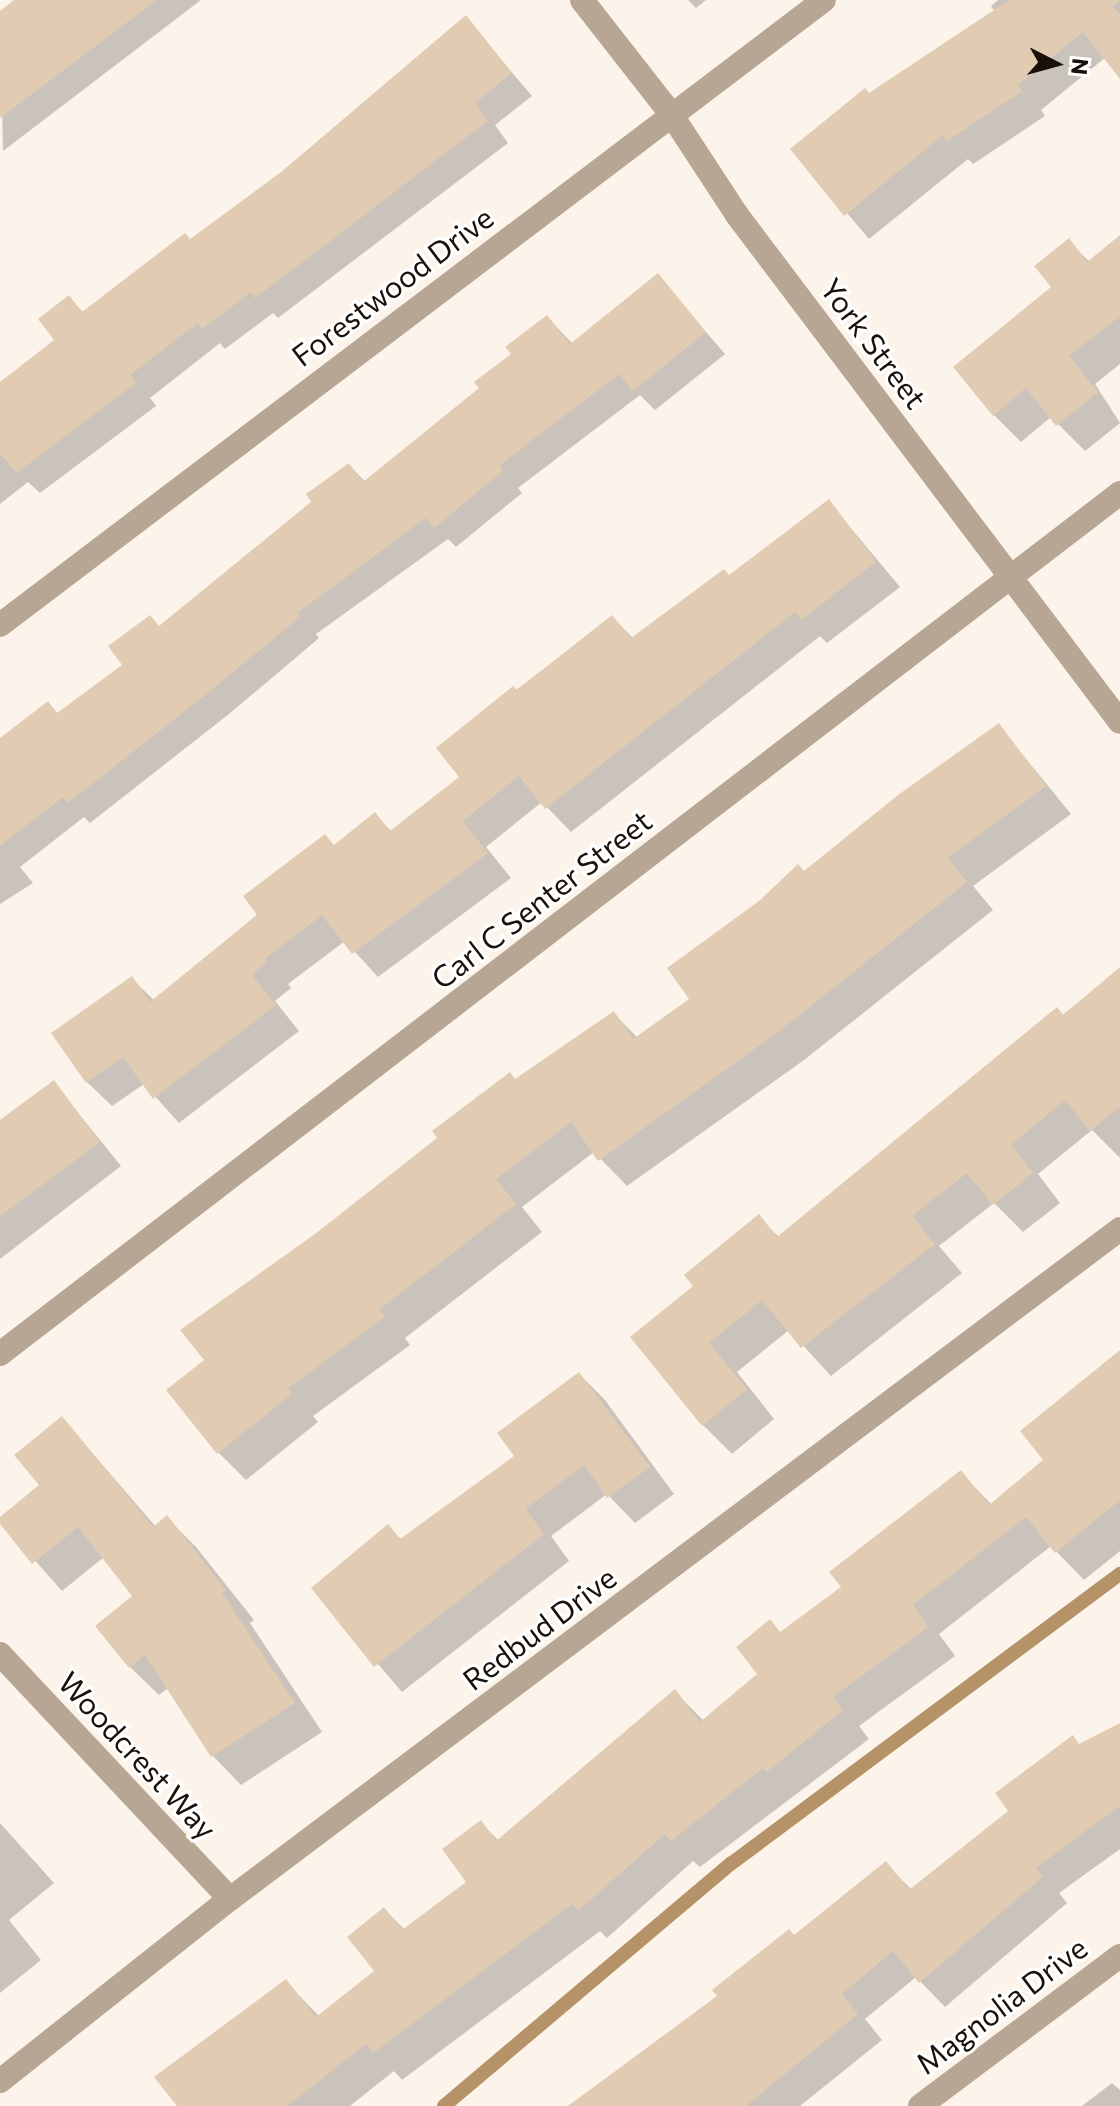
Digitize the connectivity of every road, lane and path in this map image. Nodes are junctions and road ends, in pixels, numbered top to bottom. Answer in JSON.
{"nodes":[{"id":1,"x":582,"y":0,"type":"edge"},
{"id":2,"x":824,"y":0,"type":"edge"},
{"id":3,"x":671,"y":114,"type":"junction"},
{"id":4,"x":1120,"y":493,"type":"edge"},
{"id":5,"x":1011,"y":578,"type":"junction"},
{"id":6,"x":0,"y":625,"type":"edge"},
{"id":7,"x":1120,"y":722,"type":"edge"},
{"id":8,"x":1120,"y":1229,"type":"edge"},
{"id":9,"x":0,"y":1354,"type":"edge"},
{"id":10,"x":0,"y":1654,"type":"edge"},
{"id":11,"x":230,"y":1899,"type":"junction"},
{"id":12,"x":1120,"y":1956,"type":"edge"},
{"id":13,"x":0,"y":2081,"type":"edge"},
{"id":14,"x":920,"y":2106,"type":"edge"}],
"edges":[{"from":1,"to":3,"type":"street","name":"York Street"},
{"from":2,"to":3,"type":"street","name":"Forestwood Drive"},
{"from":3,"to":5,"type":"street","name":"York Street"},
{"from":3,"to":6,"type":"street","name":"Forestwood Drive"},
{"from":4,"to":5,"type":"street","name":"Carl C Senter Street"},
{"from":5,"to":7,"type":"street","name":"York Street"},
{"from":5,"to":9,"type":"street","name":"Carl C Senter Street"},
{"from":8,"to":11,"type":"street","name":"Redbud Drive"},
{"from":10,"to":11,"type":"street","name":"Woodcrest Way"},
{"from":11,"to":13,"type":"street","name":"Redbud Drive"},
{"from":12,"to":14,"type":"street","name":"Magnolia Drive"}]}
